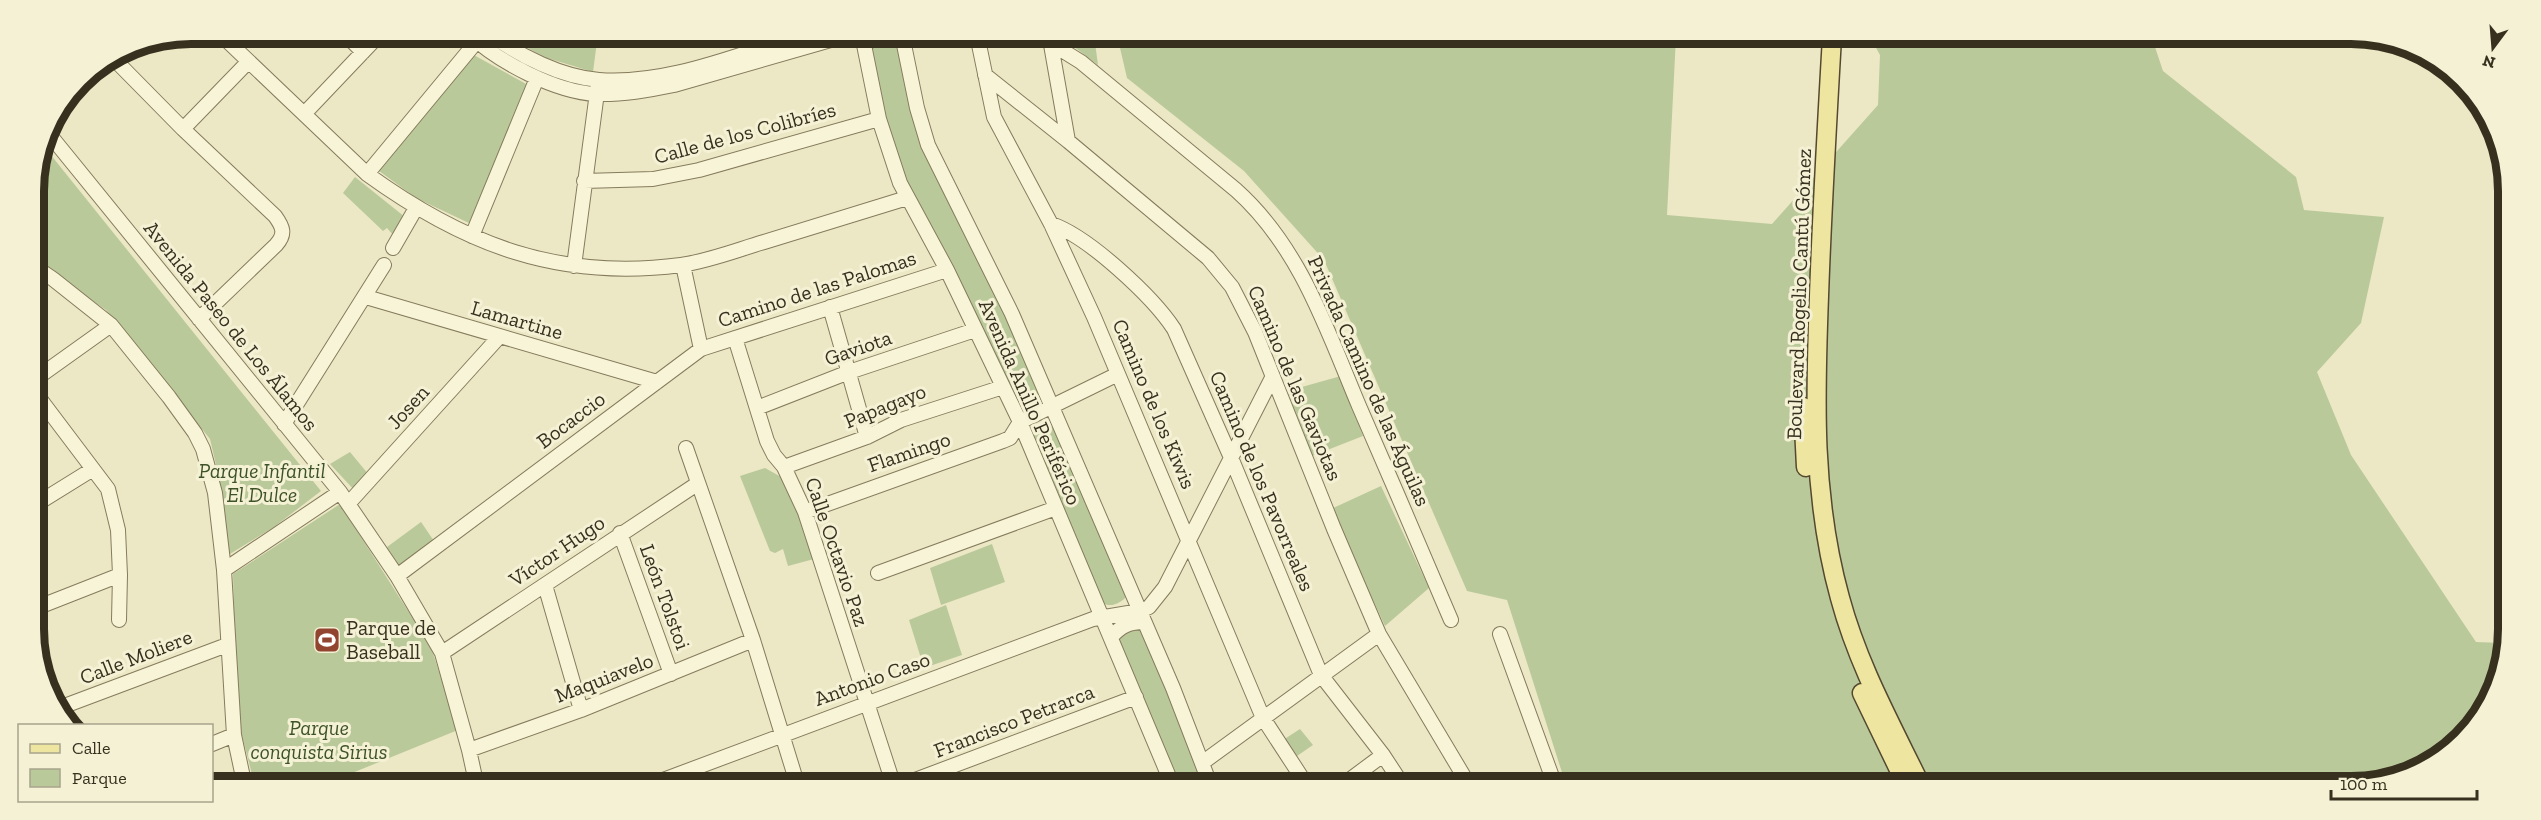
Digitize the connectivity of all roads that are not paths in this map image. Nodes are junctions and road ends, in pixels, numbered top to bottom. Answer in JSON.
{"nodes":[{"id":1,"x":230,"y":44,"type":"edge"},
{"id":2,"x":355,"y":44,"type":"edge"},
{"id":3,"x":371,"y":44,"type":"edge"},
{"id":4,"x":468,"y":44,"type":"edge"},
{"id":5,"x":482,"y":44,"type":"edge"},
{"id":6,"x":505,"y":44,"type":"edge"},
{"id":7,"x":771,"y":44,"type":"edge"},
{"id":8,"x":817,"y":44,"type":"edge"},
{"id":9,"x":864,"y":44,"type":"edge"},
{"id":10,"x":904,"y":44,"type":"edge"},
{"id":11,"x":979,"y":44,"type":"edge"},
{"id":12,"x":1051,"y":44,"type":"edge"},
{"id":13,"x":1057,"y":44,"type":"edge"},
{"id":14,"x":1821,"y":44,"type":"edge"},
{"id":15,"x":1832,"y":44,"type":"edge"},
{"id":16,"x":363,"y":52,"type":"junction"},
{"id":17,"x":248,"y":62,"type":"junction"},
{"id":18,"x":118,"y":63,"type":"edge"},
{"id":19,"x":986,"y":75,"type":"junction"},
{"id":20,"x":537,"y":78,"type":"junction"},
{"id":21,"x":598,"y":87,"type":"junction"},
{"id":22,"x":304,"y":114,"type":"junction"},
{"id":23,"x":879,"y":119,"type":"junction"},
{"id":24,"x":183,"y":129,"type":"junction"},
{"id":25,"x":53,"y":139,"type":"edge"},
{"id":26,"x":1068,"y":141,"type":"junction"},
{"id":27,"x":367,"y":174,"type":"junction"},
{"id":28,"x":584,"y":181,"type":"junction"},
{"id":29,"x":907,"y":198,"type":"junction"},
{"id":30,"x":416,"y":208,"type":"junction"},
{"id":31,"x":1051,"y":224,"type":"junction"},
{"id":32,"x":472,"y":236,"type":"junction"},
{"id":33,"x":393,"y":248,"type":"dead end"},
{"id":34,"x":384,"y":265,"type":"dead end"},
{"id":35,"x":683,"y":265,"type":"junction"},
{"id":36,"x":574,"y":266,"type":"junction"},
{"id":37,"x":947,"y":270,"type":"junction"},
{"id":38,"x":44,"y":273,"type":"edge"},
{"id":39,"x":366,"y":297,"type":"junction"},
{"id":40,"x":830,"y":307,"type":"junction"},
{"id":41,"x":199,"y":319,"type":"junction"},
{"id":42,"x":111,"y":325,"type":"junction"},
{"id":43,"x":975,"y":330,"type":"junction"},
{"id":44,"x":499,"y":337,"type":"junction"},
{"id":45,"x":735,"y":338,"type":"junction"},
{"id":46,"x":701,"y":349,"type":"junction"},
{"id":47,"x":849,"y":372,"type":"junction"},
{"id":48,"x":44,"y":373,"type":"edge"},
{"id":49,"x":1118,"y":374,"type":"junction"},
{"id":50,"x":1272,"y":378,"type":"junction"},
{"id":51,"x":657,"y":382,"type":"junction"},
{"id":52,"x":1003,"y":387,"type":"junction"},
{"id":53,"x":1049,"y":402,"type":"junction"},
{"id":54,"x":44,"y":404,"type":"edge"},
{"id":55,"x":757,"y":408,"type":"junction"},
{"id":56,"x":1019,"y":421,"type":"junction"},
{"id":57,"x":1057,"y":421,"type":"junction"},
{"id":58,"x":284,"y":424,"type":"junction"},
{"id":59,"x":867,"y":437,"type":"junction"},
{"id":60,"x":686,"y":448,"type":"dead end"},
{"id":61,"x":1232,"y":460,"type":"junction"},
{"id":62,"x":784,"y":467,"type":"junction"},
{"id":63,"x":93,"y":469,"type":"junction"},
{"id":64,"x":697,"y":484,"type":"junction"},
{"id":65,"x":344,"y":498,"type":"junction"},
{"id":66,"x":44,"y":499,"type":"edge"},
{"id":67,"x":1056,"y":508,"type":"junction"},
{"id":68,"x":805,"y":512,"type":"junction"},
{"id":69,"x":620,"y":533,"type":"junction"},
{"id":70,"x":1189,"y":542,"type":"junction"},
{"id":71,"x":224,"y":570,"type":"junction"},
{"id":72,"x":878,"y":573,"type":"dead end"},
{"id":73,"x":120,"y":575,"type":"junction"},
{"id":74,"x":397,"y":576,"type":"junction"},
{"id":75,"x":545,"y":585,"type":"junction"},
{"id":76,"x":1134,"y":595,"type":"junction"},
{"id":77,"x":44,"y":605,"type":"edge"},
{"id":78,"x":1101,"y":614,"type":"junction"},
{"id":79,"x":1142,"y":617,"type":"junction"},
{"id":80,"x":118,"y":620,"type":"dead end"},
{"id":81,"x":1451,"y":620,"type":"dead end"},
{"id":82,"x":1379,"y":634,"type":"junction"},
{"id":83,"x":1500,"y":634,"type":"dead end"},
{"id":84,"x":1111,"y":637,"type":"junction"},
{"id":85,"x":753,"y":640,"type":"junction"},
{"id":86,"x":227,"y":645,"type":"junction"},
{"id":87,"x":442,"y":653,"type":"junction"},
{"id":88,"x":671,"y":674,"type":"junction"},
{"id":89,"x":1320,"y":675,"type":"junction"},
{"id":90,"x":1136,"y":697,"type":"junction"},
{"id":91,"x":866,"y":704,"type":"junction"},
{"id":92,"x":65,"y":706,"type":"edge"},
{"id":93,"x":581,"y":710,"type":"junction"},
{"id":94,"x":1263,"y":718,"type":"junction"},
{"id":95,"x":234,"y":735,"type":"junction"},
{"id":96,"x":781,"y":736,"type":"junction"},
{"id":97,"x":213,"y":744,"type":"edge"},
{"id":98,"x":469,"y":750,"type":"junction"},
{"id":99,"x":1383,"y":755,"type":"junction"},
{"id":100,"x":1202,"y":763,"type":"junction"},
{"id":101,"x":243,"y":776,"type":"edge"},
{"id":102,"x":475,"y":776,"type":"edge"},
{"id":103,"x":675,"y":776,"type":"edge"},
{"id":104,"x":795,"y":776,"type":"edge"},
{"id":105,"x":891,"y":776,"type":"edge"},
{"id":106,"x":926,"y":776,"type":"edge"},
{"id":107,"x":1169,"y":776,"type":"edge"},
{"id":108,"x":1207,"y":776,"type":"edge"},
{"id":109,"x":1301,"y":776,"type":"edge"},
{"id":110,"x":1355,"y":776,"type":"edge"},
{"id":111,"x":1397,"y":776,"type":"edge"},
{"id":112,"x":1464,"y":776,"type":"edge"},
{"id":113,"x":1552,"y":776,"type":"edge"},
{"id":114,"x":1903,"y":776,"type":"edge"},
{"id":115,"x":1916,"y":776,"type":"edge"}],
"edges":[{"from":1,"to":17,"type":"street"},
{"from":2,"to":16,"type":"street"},
{"from":3,"to":16,"type":"street"},
{"from":4,"to":27,"type":"street"},
{"from":5,"to":20,"type":"street"},
{"from":6,"to":21,"type":"street"},
{"from":7,"to":21,"type":"street"},
{"from":8,"to":21,"type":"street"},
{"from":9,"to":23,"type":"street","name":"Avenida Anillo Periférico"},
{"from":10,"to":53,"type":"street","name":"Avenida Anillo Periférico"},
{"from":11,"to":19,"type":"street","name":"Camino de los Kiwis"},
{"from":12,"to":26,"type":"street"},
{"from":13,"to":81,"type":"street","name":"Privada Camino de las Águilas"},
{"from":14,"to":114,"type":"main road","name":"Boulevard Rogelio Cantú Gómez"},
{"from":15,"to":115,"type":"main road","name":"Boulevard Rogelio Cantú Gómez"},
{"from":16,"to":22,"type":"street"},
{"from":17,"to":22,"type":"street"},
{"from":17,"to":24,"type":"street"},
{"from":18,"to":24,"type":"street"},
{"from":19,"to":26,"type":"street","name":"Camino de las Gaviotas"},
{"from":19,"to":31,"type":"street","name":"Camino de los Kiwis"},
{"from":20,"to":21,"type":"street"},
{"from":20,"to":32,"type":"street"},
{"from":21,"to":28,"type":"street"},
{"from":22,"to":27,"type":"street"},
{"from":23,"to":28,"type":"street","name":"Calle de los Colibríes"},
{"from":23,"to":29,"type":"street","name":"Avenida Anillo Periférico"},
{"from":24,"to":41,"type":"street"},
{"from":25,"to":41,"type":"street","name":"Avenida Paseo de Los Álamos"},
{"from":26,"to":50,"type":"street","name":"Camino de las Gaviotas"},
{"from":27,"to":30,"type":"street"},
{"from":28,"to":36,"type":"street"},
{"from":29,"to":35,"type":"street"},
{"from":29,"to":37,"type":"street","name":"Avenida Anillo Periférico"},
{"from":30,"to":32,"type":"street"},
{"from":30,"to":33,"type":"street"},
{"from":31,"to":49,"type":"street","name":"Camino de los Kiwis"},
{"from":31,"to":61,"type":"street","name":"Camino de los Pavorreales"},
{"from":32,"to":36,"type":"street"},
{"from":34,"to":39,"type":"street"},
{"from":35,"to":36,"type":"street"},
{"from":35,"to":46,"type":"street"},
{"from":37,"to":40,"type":"street","name":"Camino de las Palomas"},
{"from":37,"to":43,"type":"street","name":"Avenida Anillo Periférico"},
{"from":38,"to":42,"type":"street"},
{"from":39,"to":44,"type":"street","name":"Lamartine"},
{"from":39,"to":58,"type":"street"},
{"from":40,"to":45,"type":"street","name":"Camino de las Palomas"},
{"from":40,"to":47,"type":"street"},
{"from":41,"to":58,"type":"street","name":"Avenida Paseo de Los Álamos"},
{"from":42,"to":48,"type":"street"},
{"from":42,"to":71,"type":"street"},
{"from":43,"to":47,"type":"street","name":"Gaviota"},
{"from":43,"to":52,"type":"street","name":"Avenida Anillo Periférico"},
{"from":44,"to":51,"type":"street","name":"Lamartine"},
{"from":44,"to":65,"type":"street","name":"Josen"},
{"from":45,"to":46,"type":"street","name":"Camino de las Palomas"},
{"from":45,"to":55,"type":"street","name":"Calle Octavio Paz"},
{"from":46,"to":51,"type":"street","name":"Bocaccio"},
{"from":47,"to":55,"type":"street","name":"Gaviota"},
{"from":47,"to":59,"type":"street"},
{"from":49,"to":53,"type":"street"},
{"from":49,"to":70,"type":"street","name":"Camino de los Kiwis"},
{"from":50,"to":61,"type":"street"},
{"from":50,"to":82,"type":"street","name":"Camino de las Gaviotas"},
{"from":51,"to":74,"type":"street","name":"Bocaccio"},
{"from":52,"to":56,"type":"street","name":"Avenida Anillo Periférico"},
{"from":52,"to":59,"type":"street","name":"Papagayo"},
{"from":53,"to":56,"type":"street"},
{"from":53,"to":57,"type":"street","name":"Avenida Anillo Periférico"},
{"from":54,"to":63,"type":"street"},
{"from":55,"to":62,"type":"street","name":"Calle Octavio Paz"},
{"from":56,"to":57,"type":"street"},
{"from":56,"to":67,"type":"street","name":"Avenida Anillo Periférico"},
{"from":56,"to":68,"type":"street","name":"Flamingo"},
{"from":57,"to":76,"type":"street","name":"Avenida Anillo Periférico"},
{"from":58,"to":65,"type":"street","name":"Avenida Paseo de Los Álamos"},
{"from":59,"to":62,"type":"street","name":"Papagayo"},
{"from":60,"to":64,"type":"street"},
{"from":61,"to":70,"type":"street"},
{"from":61,"to":89,"type":"street","name":"Camino de los Pavorreales"},
{"from":62,"to":68,"type":"street","name":"Calle Octavio Paz"},
{"from":63,"to":66,"type":"street"},
{"from":63,"to":73,"type":"street"},
{"from":64,"to":69,"type":"street","name":"Víctor Hugo"},
{"from":64,"to":85,"type":"street"},
{"from":65,"to":71,"type":"street","name":"Josen"},
{"from":65,"to":74,"type":"street","name":"Avenida Paseo de Los Álamos"},
{"from":67,"to":72,"type":"street"},
{"from":67,"to":78,"type":"street","name":"Avenida Anillo Periférico"},
{"from":68,"to":91,"type":"street","name":"Calle Octavio Paz"},
{"from":69,"to":75,"type":"street","name":"Víctor Hugo"},
{"from":69,"to":88,"type":"street","name":"León Tolstoi"},
{"from":70,"to":79,"type":"street"},
{"from":70,"to":94,"type":"street","name":"Camino de los Kiwis"},
{"from":71,"to":86,"type":"street"},
{"from":73,"to":77,"type":"street"},
{"from":73,"to":80,"type":"street"},
{"from":74,"to":87,"type":"street","name":"Avenida Paseo de Los Álamos"},
{"from":75,"to":87,"type":"street","name":"Víctor Hugo"},
{"from":75,"to":93,"type":"street"},
{"from":76,"to":78,"type":"street"},
{"from":76,"to":79,"type":"street","name":"Avenida Anillo Periférico"},
{"from":78,"to":79,"type":"street"},
{"from":78,"to":84,"type":"street","name":"Avenida Anillo Periférico"},
{"from":78,"to":91,"type":"street","name":"Antonio Caso"},
{"from":79,"to":84,"type":"street"},
{"from":79,"to":100,"type":"street","name":"Avenida Anillo Periférico"},
{"from":82,"to":89,"type":"street"},
{"from":82,"to":112,"type":"street","name":"Camino de las Gaviotas"},
{"from":83,"to":113,"type":"street"},
{"from":84,"to":90,"type":"street","name":"Avenida Anillo Periférico"},
{"from":85,"to":88,"type":"street","name":"Maquiavelo"},
{"from":85,"to":96,"type":"street"},
{"from":86,"to":92,"type":"street","name":"Calle Moliere"},
{"from":86,"to":95,"type":"street"},
{"from":87,"to":98,"type":"street","name":"Avenida Paseo de Los Álamos"},
{"from":88,"to":93,"type":"street","name":"Maquiavelo"},
{"from":89,"to":94,"type":"street"},
{"from":89,"to":99,"type":"street","name":"Camino de los Pavorreales"},
{"from":90,"to":106,"type":"street","name":"Francisco Petrarca"},
{"from":90,"to":107,"type":"street","name":"Avenida Anillo Periférico"},
{"from":91,"to":96,"type":"street","name":"Antonio Caso"},
{"from":91,"to":105,"type":"street","name":"Calle Octavio Paz"},
{"from":93,"to":98,"type":"street","name":"Maquiavelo"},
{"from":94,"to":100,"type":"street"},
{"from":94,"to":109,"type":"street","name":"Camino de los Kiwis"},
{"from":95,"to":97,"type":"street"},
{"from":95,"to":101,"type":"street"},
{"from":96,"to":103,"type":"street","name":"Antonio Caso"},
{"from":96,"to":104,"type":"street"},
{"from":98,"to":102,"type":"street","name":"Avenida Paseo de Los Álamos"},
{"from":99,"to":110,"type":"street"},
{"from":99,"to":111,"type":"street","name":"Camino de los Pavorreales"},
{"from":100,"to":108,"type":"street","name":"Avenida Anillo Periférico"}]}
